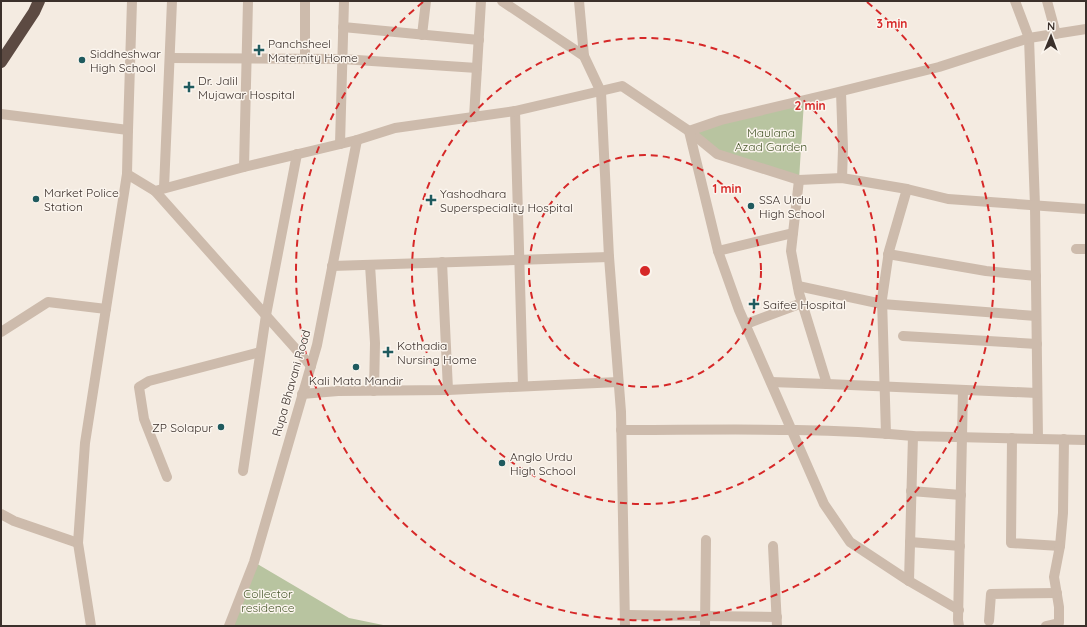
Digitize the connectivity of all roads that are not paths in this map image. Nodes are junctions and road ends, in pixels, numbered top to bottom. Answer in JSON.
{"nodes":[{"id":1,"x":39,"y":1,"type":"edge"},
{"id":2,"x":132,"y":1,"type":"edge"},
{"id":3,"x":172,"y":1,"type":"edge"},
{"id":4,"x":248,"y":1,"type":"edge"},
{"id":5,"x":305,"y":1,"type":"edge"},
{"id":6,"x":344,"y":1,"type":"edge"},
{"id":7,"x":426,"y":1,"type":"edge"},
{"id":8,"x":481,"y":1,"type":"edge"},
{"id":9,"x":502,"y":1,"type":"edge"},
{"id":10,"x":579,"y":1,"type":"edge"},
{"id":11,"x":1015,"y":1,"type":"edge"},
{"id":12,"x":1047,"y":1,"type":"edge"},
{"id":13,"x":343,"y":27,"type":"junction"},
{"id":14,"x":1086,"y":29,"type":"edge"},
{"id":15,"x":1056,"y":34,"type":"junction"},
{"id":16,"x":422,"y":35,"type":"junction"},
{"id":17,"x":1029,"y":38,"type":"junction"},
{"id":18,"x":479,"y":40,"type":"junction"},
{"id":19,"x":584,"y":56,"type":"junction"},
{"id":20,"x":170,"y":58,"type":"junction"},
{"id":21,"x":246,"y":58,"type":"junction"},
{"id":22,"x":305,"y":59,"type":"junction"},
{"id":23,"x":342,"y":59,"type":"junction"},
{"id":24,"x":1,"y":62,"type":"edge"},
{"id":25,"x":477,"y":68,"type":"junction"},
{"id":26,"x":601,"y":92,"type":"junction"},
{"id":27,"x":841,"y":92,"type":"junction"},
{"id":28,"x":514,"y":111,"type":"junction"},
{"id":29,"x":1,"y":114,"type":"edge"},
{"id":30,"x":474,"y":117,"type":"junction"},
{"id":31,"x":128,"y":130,"type":"junction"},
{"id":32,"x":689,"y":131,"type":"junction"},
{"id":33,"x":357,"y":140,"type":"junction"},
{"id":34,"x":340,"y":144,"type":"junction"},
{"id":35,"x":297,"y":154,"type":"junction"},
{"id":36,"x":244,"y":167,"type":"junction"},
{"id":37,"x":127,"y":174,"type":"junction"},
{"id":38,"x":842,"y":178,"type":"junction"},
{"id":39,"x":799,"y":180,"type":"junction"},
{"id":40,"x":906,"y":189,"type":"junction"},
{"id":41,"x":160,"y":190,"type":"junction"},
{"id":42,"x":1035,"y":206,"type":"junction"},
{"id":43,"x":1086,"y":209,"type":"edge"},
{"id":44,"x":793,"y":233,"type":"junction"},
{"id":45,"x":1076,"y":249,"type":"dead end"},
{"id":46,"x":1086,"y":249,"type":"edge"},
{"id":47,"x":718,"y":251,"type":"junction"},
{"id":48,"x":888,"y":254,"type":"junction"},
{"id":49,"x":609,"y":257,"type":"junction"},
{"id":50,"x":520,"y":260,"type":"junction"},
{"id":51,"x":442,"y":262,"type":"junction"},
{"id":52,"x":370,"y":265,"type":"junction"},
{"id":53,"x":332,"y":266,"type":"junction"},
{"id":54,"x":1036,"y":276,"type":"junction"},
{"id":55,"x":798,"y":286,"type":"junction"},
{"id":56,"x":802,"y":303,"type":"junction"},
{"id":57,"x":882,"y":304,"type":"junction"},
{"id":58,"x":106,"y":309,"type":"junction"},
{"id":59,"x":266,"y":315,"type":"junction"},
{"id":60,"x":1036,"y":316,"type":"junction"},
{"id":61,"x":746,"y":324,"type":"junction"},
{"id":62,"x":1,"y":332,"type":"edge"},
{"id":63,"x":903,"y":336,"type":"dead end"},
{"id":64,"x":1037,"y":344,"type":"junction"},
{"id":65,"x":260,"y":352,"type":"junction"},
{"id":66,"x":311,"y":366,"type":"junction"},
{"id":67,"x":618,"y":382,"type":"junction"},
{"id":68,"x":771,"y":382,"type":"junction"},
{"id":69,"x":827,"y":384,"type":"junction"},
{"id":70,"x":523,"y":386,"type":"junction"},
{"id":71,"x":885,"y":387,"type":"junction"},
{"id":72,"x":448,"y":390,"type":"junction"},
{"id":73,"x":963,"y":390,"type":"junction"},
{"id":74,"x":374,"y":391,"type":"junction"},
{"id":75,"x":1037,"y":393,"type":"junction"},
{"id":76,"x":302,"y":394,"type":"junction"},
{"id":77,"x":621,"y":430,"type":"junction"},
{"id":78,"x":792,"y":431,"type":"junction"},
{"id":79,"x":886,"y":434,"type":"junction"},
{"id":80,"x":913,"y":436,"type":"junction"},
{"id":81,"x":963,"y":436,"type":"junction"},
{"id":82,"x":1012,"y":438,"type":"junction"},
{"id":83,"x":1038,"y":439,"type":"junction"},
{"id":84,"x":1064,"y":439,"type":"junction"},
{"id":85,"x":1086,"y":440,"type":"edge"},
{"id":86,"x":243,"y":472,"type":"dead end"},
{"id":87,"x":167,"y":477,"type":"dead end"},
{"id":88,"x":912,"y":491,"type":"junction"},
{"id":89,"x":961,"y":495,"type":"junction"},
{"id":90,"x":1,"y":514,"type":"edge"},
{"id":91,"x":706,"y":540,"type":"dead end"},
{"id":92,"x":910,"y":542,"type":"junction"},
{"id":93,"x":78,"y":543,"type":"junction"},
{"id":94,"x":773,"y":546,"type":"dead end"},
{"id":95,"x":960,"y":546,"type":"junction"},
{"id":96,"x":1060,"y":546,"type":"junction"},
{"id":97,"x":909,"y":581,"type":"junction"},
{"id":98,"x":1057,"y":593,"type":"junction"},
{"id":99,"x":959,"y":610,"type":"junction"},
{"id":100,"x":625,"y":615,"type":"junction"},
{"id":101,"x":705,"y":621,"type":"edge"},
{"id":102,"x":989,"y":621,"type":"dead end"},
{"id":103,"x":777,"y":622,"type":"edge"},
{"id":104,"x":91,"y":626,"type":"edge"},
{"id":105,"x":229,"y":626,"type":"edge"},
{"id":106,"x":625,"y":626,"type":"edge"},
{"id":107,"x":959,"y":626,"type":"edge"},
{"id":108,"x":1046,"y":626,"type":"edge"}],
"edges":[{"from":1,"to":24,"type":"highway"},
{"from":2,"to":31,"type":"street"},
{"from":3,"to":20,"type":"street"},
{"from":4,"to":21,"type":"street"},
{"from":5,"to":22,"type":"street"},
{"from":6,"to":13,"type":"street"},
{"from":7,"to":16,"type":"street"},
{"from":8,"to":18,"type":"street"},
{"from":9,"to":19,"type":"street"},
{"from":10,"to":19,"type":"street"},
{"from":11,"to":17,"type":"street"},
{"from":12,"to":15,"type":"street"},
{"from":13,"to":16,"type":"street"},
{"from":13,"to":23,"type":"street"},
{"from":14,"to":15,"type":"street"},
{"from":15,"to":17,"type":"street"},
{"from":16,"to":18,"type":"street"},
{"from":17,"to":27,"type":"street"},
{"from":17,"to":42,"type":"street"},
{"from":18,"to":25,"type":"street"},
{"from":19,"to":26,"type":"street"},
{"from":20,"to":21,"type":"street"},
{"from":20,"to":41,"type":"street"},
{"from":21,"to":22,"type":"street"},
{"from":21,"to":36,"type":"street"},
{"from":22,"to":23,"type":"street"},
{"from":23,"to":25,"type":"street"},
{"from":23,"to":34,"type":"street"},
{"from":25,"to":30,"type":"street"},
{"from":26,"to":28,"type":"street"},
{"from":26,"to":32,"type":"street"},
{"from":26,"to":49,"type":"street"},
{"from":27,"to":32,"type":"street"},
{"from":27,"to":38,"type":"street"},
{"from":28,"to":30,"type":"street"},
{"from":28,"to":50,"type":"street"},
{"from":29,"to":31,"type":"street"},
{"from":30,"to":33,"type":"street"},
{"from":31,"to":37,"type":"street"},
{"from":32,"to":39,"type":"street"},
{"from":32,"to":47,"type":"street"},
{"from":33,"to":34,"type":"street"},
{"from":33,"to":53,"type":"street","name":"Rupa Bhavani Road"},
{"from":34,"to":35,"type":"street"},
{"from":35,"to":36,"type":"street"},
{"from":35,"to":59,"type":"street"},
{"from":36,"to":41,"type":"street"},
{"from":37,"to":41,"type":"street"},
{"from":37,"to":58,"type":"street"},
{"from":38,"to":39,"type":"street"},
{"from":38,"to":40,"type":"street"},
{"from":39,"to":44,"type":"street"},
{"from":40,"to":42,"type":"street"},
{"from":40,"to":48,"type":"street"},
{"from":41,"to":59,"type":"street"},
{"from":42,"to":43,"type":"street"},
{"from":42,"to":54,"type":"street"},
{"from":44,"to":47,"type":"street"},
{"from":44,"to":55,"type":"street"},
{"from":45,"to":46,"type":"street"},
{"from":47,"to":61,"type":"street"},
{"from":48,"to":54,"type":"street"},
{"from":48,"to":57,"type":"street"},
{"from":49,"to":50,"type":"street"},
{"from":49,"to":67,"type":"street"},
{"from":50,"to":51,"type":"street"},
{"from":50,"to":70,"type":"street"},
{"from":51,"to":52,"type":"street"},
{"from":51,"to":72,"type":"street"},
{"from":52,"to":53,"type":"street"},
{"from":52,"to":74,"type":"street"},
{"from":53,"to":66,"type":"street","name":"Rupa Bhavani Road"},
{"from":54,"to":60,"type":"street"},
{"from":55,"to":56,"type":"street"},
{"from":55,"to":57,"type":"street"},
{"from":56,"to":61,"type":"street"},
{"from":56,"to":69,"type":"street"},
{"from":57,"to":60,"type":"street"},
{"from":57,"to":71,"type":"street"},
{"from":58,"to":62,"type":"street"},
{"from":58,"to":93,"type":"street"},
{"from":59,"to":65,"type":"street"},
{"from":59,"to":66,"type":"street"},
{"from":60,"to":64,"type":"street"},
{"from":61,"to":68,"type":"street"},
{"from":63,"to":64,"type":"street"},
{"from":64,"to":75,"type":"street"},
{"from":65,"to":86,"type":"street"},
{"from":65,"to":87,"type":"street"},
{"from":66,"to":76,"type":"street","name":"Rupa Bhavani Road"},
{"from":67,"to":70,"type":"street"},
{"from":67,"to":77,"type":"street"},
{"from":68,"to":69,"type":"street"},
{"from":68,"to":78,"type":"street"},
{"from":69,"to":71,"type":"street"},
{"from":70,"to":72,"type":"street"},
{"from":71,"to":73,"type":"street"},
{"from":71,"to":79,"type":"street"},
{"from":72,"to":74,"type":"street"},
{"from":73,"to":75,"type":"street"},
{"from":73,"to":81,"type":"street"},
{"from":74,"to":76,"type":"street"},
{"from":75,"to":83,"type":"street"},
{"from":76,"to":105,"type":"street","name":"Rupa Bhavani Road"},
{"from":77,"to":78,"type":"street"},
{"from":77,"to":100,"type":"street"},
{"from":78,"to":79,"type":"street"},
{"from":78,"to":97,"type":"street"},
{"from":79,"to":80,"type":"street"},
{"from":80,"to":81,"type":"street"},
{"from":80,"to":88,"type":"street"},
{"from":81,"to":82,"type":"street"},
{"from":81,"to":89,"type":"street"},
{"from":82,"to":83,"type":"street"},
{"from":82,"to":96,"type":"street"},
{"from":83,"to":84,"type":"street"},
{"from":84,"to":85,"type":"street"},
{"from":84,"to":96,"type":"street"},
{"from":88,"to":89,"type":"street"},
{"from":88,"to":92,"type":"street"},
{"from":89,"to":95,"type":"street"},
{"from":90,"to":93,"type":"street"},
{"from":91,"to":101,"type":"street"},
{"from":92,"to":95,"type":"street"},
{"from":92,"to":97,"type":"street"},
{"from":93,"to":104,"type":"street"},
{"from":94,"to":103,"type":"street"},
{"from":95,"to":99,"type":"street"},
{"from":96,"to":98,"type":"street"},
{"from":97,"to":99,"type":"street"},
{"from":98,"to":102,"type":"street"},
{"from":98,"to":108,"type":"street"},
{"from":99,"to":107,"type":"street"},
{"from":100,"to":101,"type":"street"},
{"from":100,"to":106,"type":"street"},
{"from":101,"to":103,"type":"street"}]}
